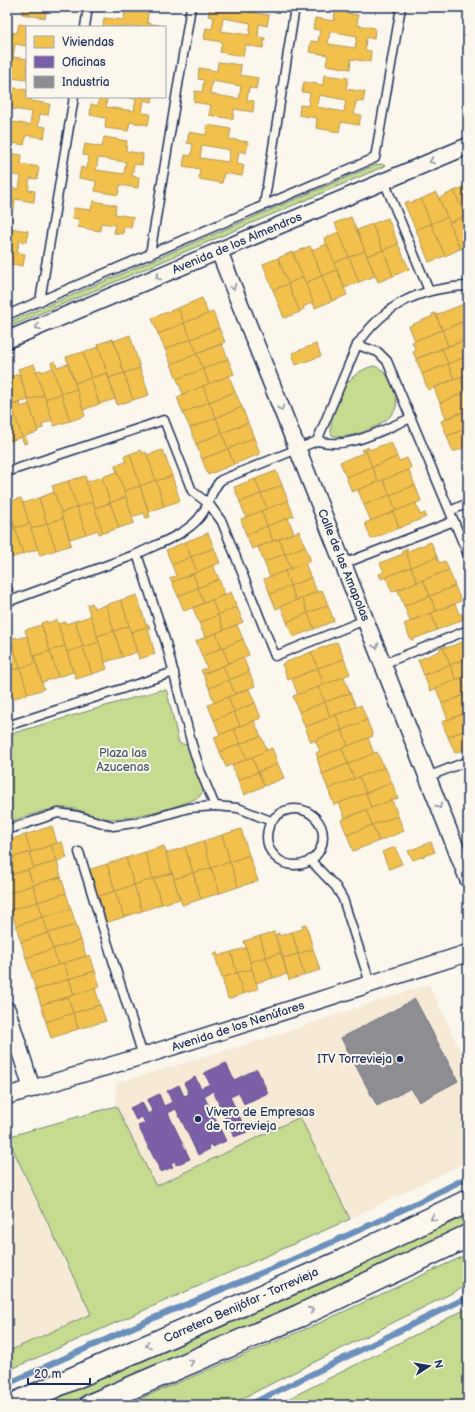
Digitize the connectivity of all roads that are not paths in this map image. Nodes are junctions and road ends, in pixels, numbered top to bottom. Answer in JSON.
{"nodes":[{"id":1,"x":88,"y":7,"type":"edge"},
{"id":2,"x":191,"y":7,"type":"edge"},
{"id":3,"x":295,"y":7,"type":"edge"},
{"id":4,"x":401,"y":7,"type":"edge"},
{"id":5,"x":85,"y":26,"type":"edge"},
{"id":6,"x":74,"y":98,"type":"edge"},
{"id":7,"x":468,"y":146,"type":"edge"},
{"id":8,"x":384,"y":181,"type":"junction"},
{"id":9,"x":264,"y":205,"type":"junction"},
{"id":10,"x":219,"y":251,"type":"junction"},
{"id":11,"x":150,"y":254,"type":"junction"},
{"id":12,"x":468,"y":286,"type":"edge"},
{"id":13,"x":429,"y":291,"type":"junction"},
{"id":14,"x":40,"y":301,"type":"junction"},
{"id":15,"x":7,"y":315,"type":"edge"},
{"id":16,"x":7,"y":340,"type":"edge"},
{"id":17,"x":357,"y":345,"type":"junction"},
{"id":18,"x":411,"y":418,"type":"junction"},
{"id":19,"x":317,"y":441,"type":"junction"},
{"id":20,"x":298,"y":449,"type":"junction"},
{"id":21,"x":7,"y":472,"type":"edge"},
{"id":22,"x":468,"y":503,"type":"edge"},
{"id":23,"x":209,"y":504,"type":"junction"},
{"id":24,"x":450,"y":511,"type":"junction"},
{"id":25,"x":454,"y":521,"type":"junction"},
{"id":26,"x":137,"y":554,"type":"junction"},
{"id":27,"x":468,"y":555,"type":"edge"},
{"id":28,"x":343,"y":564,"type":"junction"},
{"id":29,"x":7,"y":589,"type":"edge"},
{"id":30,"x":9,"y":601,"type":"edge"},
{"id":31,"x":365,"y":620,"type":"junction"},
{"id":32,"x":468,"y":630,"type":"edge"},
{"id":33,"x":383,"y":664,"type":"junction"},
{"id":34,"x":174,"y":672,"type":"junction"},
{"id":35,"x":7,"y":726,"type":"edge"},
{"id":36,"x":468,"y":760,"type":"edge"},
{"id":37,"x":427,"y":777,"type":"junction"},
{"id":38,"x":215,"y":806,"type":"junction"},
{"id":39,"x":271,"y":821,"type":"junction"},
{"id":40,"x":7,"y":830,"type":"edge"},
{"id":41,"x":79,"y":852,"type":"dead end"},
{"id":42,"x":310,"y":860,"type":"junction"},
{"id":43,"x":468,"y":879,"type":"edge"},
{"id":44,"x":468,"y":953,"type":"edge"},
{"id":45,"x":370,"y":983,"type":"junction"},
{"id":46,"x":7,"y":1010,"type":"edge"},
{"id":47,"x":143,"y":1056,"type":"junction"},
{"id":48,"x":32,"y":1089,"type":"junction"},
{"id":49,"x":7,"y":1096,"type":"edge"},
{"id":50,"x":468,"y":1201,"type":"edge"},
{"id":51,"x":468,"y":1236,"type":"edge"},
{"id":52,"x":12,"y":1405,"type":"edge"},
{"id":53,"x":91,"y":1405,"type":"edge"}],
"edges":[{"from":1,"to":5,"type":"lane"},
{"from":2,"to":11,"type":"lane"},
{"from":3,"to":9,"type":"lane"},
{"from":4,"to":9,"type":"lane"},
{"from":6,"to":14,"type":"lane"},
{"from":7,"to":8,"type":"street","name":"Avenida de los Almendros","one_way":true},
{"from":8,"to":10,"type":"street","name":"Avenida de los Almendros"},
{"from":8,"to":13,"type":"lane"},
{"from":9,"to":11,"type":"lane"},
{"from":10,"to":16,"type":"street","name":"Avenida de los Almendros","one_way":true},
{"from":10,"to":20,"type":"street","name":"Calle de las Amapolas","one_way":true},
{"from":11,"to":14,"type":"lane"},
{"from":12,"to":13,"type":"lane"},
{"from":13,"to":17,"type":"lane"},
{"from":14,"to":15,"type":"lane"},
{"from":17,"to":18,"type":"lane"},
{"from":17,"to":19,"type":"lane"},
{"from":18,"to":19,"type":"lane"},
{"from":18,"to":24,"type":"lane"},
{"from":19,"to":20,"type":"lane"},
{"from":20,"to":23,"type":"lane"},
{"from":20,"to":28,"type":"street","name":"Calle de las Amapolas"},
{"from":21,"to":23,"type":"lane"},
{"from":22,"to":24,"type":"lane"},
{"from":23,"to":26,"type":"lane"},
{"from":23,"to":31,"type":"lane"},
{"from":24,"to":25,"type":"lane"},
{"from":25,"to":27,"type":"lane"},
{"from":25,"to":28,"type":"lane"},
{"from":26,"to":30,"type":"lane"},
{"from":26,"to":34,"type":"lane"},
{"from":28,"to":31,"type":"street","name":"Calle de las Amapolas"},
{"from":29,"to":30,"type":"lane"},
{"from":31,"to":33,"type":"street","name":"Calle de las Amapolas","one_way":true},
{"from":32,"to":33,"type":"lane"},
{"from":33,"to":37,"type":"street","name":"Calle de las Amapolas"},
{"from":34,"to":35,"type":"lane"},
{"from":34,"to":38,"type":"lane"},
{"from":36,"to":37,"type":"lane"},
{"from":37,"to":43,"type":"street","name":"Calle de las Amapolas","one_way":true},
{"from":38,"to":39,"type":"lane"},
{"from":38,"to":40,"type":"lane"},
{"from":39,"to":42,"type":"lane"},
{"from":39,"to":42,"type":"lane"},
{"from":41,"to":47,"type":"lane"},
{"from":42,"to":45,"type":"lane"},
{"from":44,"to":45,"type":"street","name":"Avenida de los Nenúfares"},
{"from":45,"to":47,"type":"street","name":"Avenida de los Nenúfares"},
{"from":46,"to":48,"type":"street"},
{"from":47,"to":48,"type":"street","name":"Avenida de los Nenúfares"},
{"from":48,"to":49,"type":"street","name":"Avenida de los Nenúfares"},
{"from":50,"to":52,"type":"main road","name":"Carretera Benijófar - Torrevieja","one_way":true},
{"from":53,"to":51,"type":"main road","one_way":true}]}
